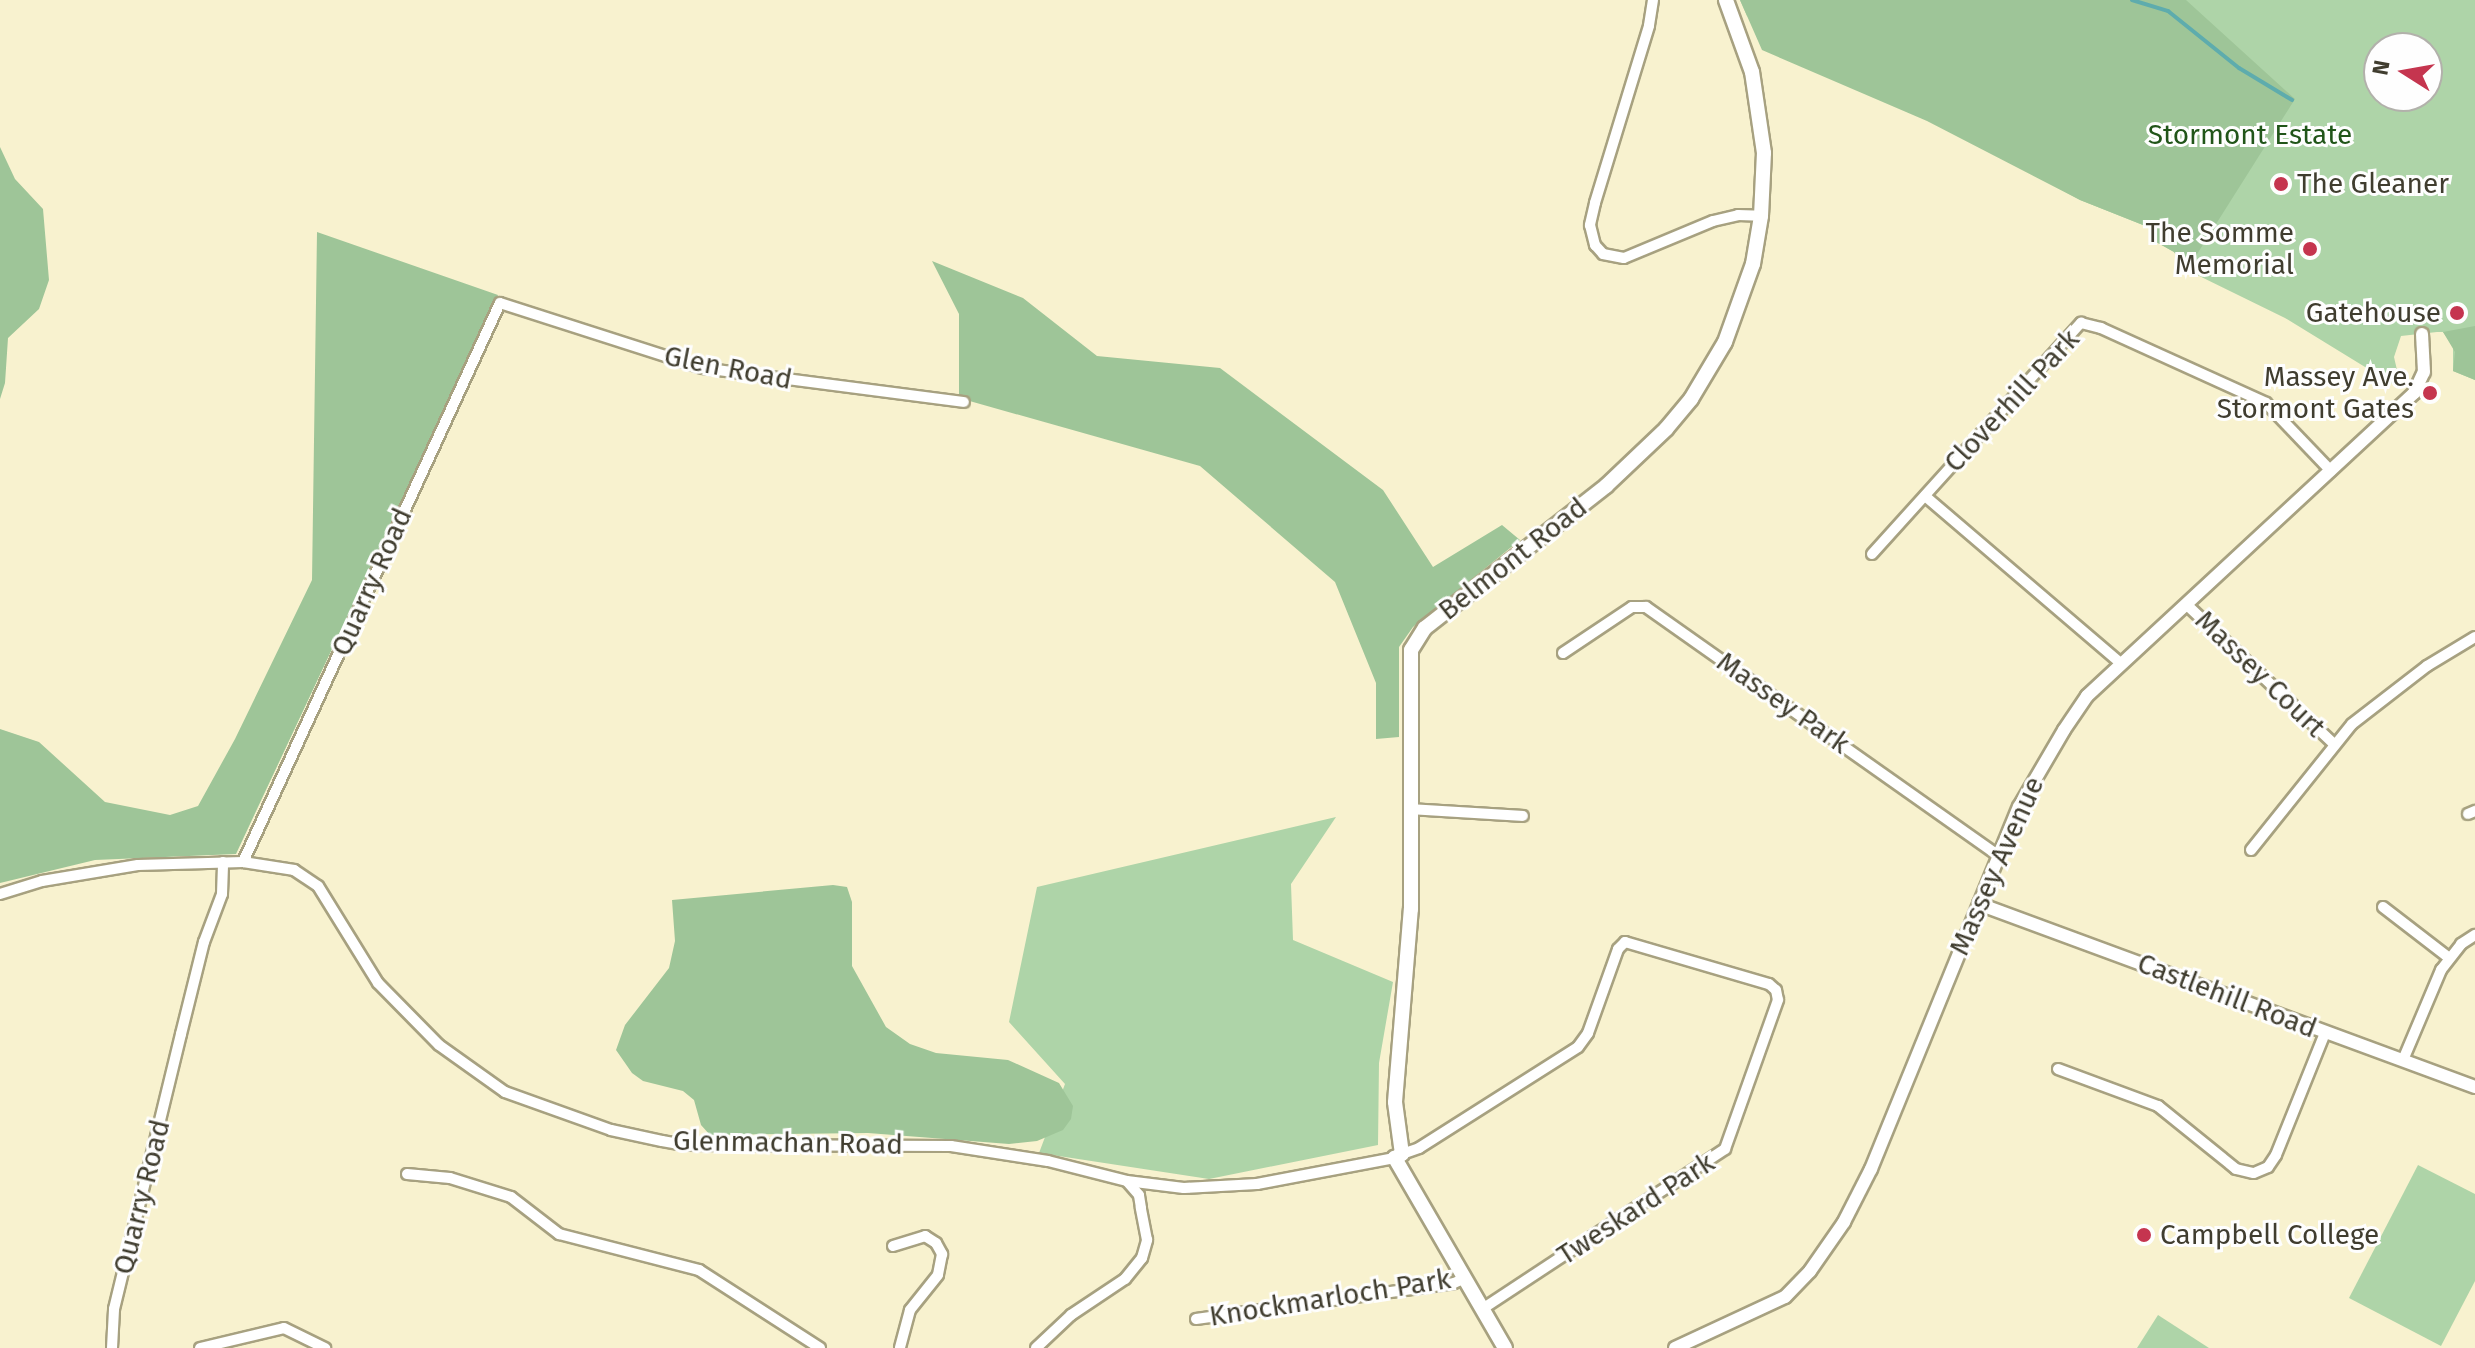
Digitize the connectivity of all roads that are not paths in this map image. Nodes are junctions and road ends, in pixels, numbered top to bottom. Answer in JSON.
{"nodes":[{"id":1,"x":1653,"y":0,"type":"edge"},
{"id":2,"x":1726,"y":0,"type":"edge"},
{"id":3,"x":1761,"y":216,"type":"junction"},
{"id":4,"x":500,"y":303,"type":"joint"},
{"id":5,"x":2422,"y":334,"type":"dead end"},
{"id":6,"x":964,"y":402,"type":"dead end"},
{"id":7,"x":2331,"y":471,"type":"junction"},
{"id":8,"x":1925,"y":496,"type":"junction"},
{"id":9,"x":1872,"y":554,"type":"dead end"},
{"id":10,"x":2187,"y":605,"type":"junction"},
{"id":11,"x":2475,"y":637,"type":"edge"},
{"id":12,"x":1563,"y":653,"type":"dead end"},
{"id":13,"x":2122,"y":664,"type":"junction"},
{"id":14,"x":2333,"y":743,"type":"junction"},
{"id":15,"x":1410,"y":809,"type":"junction"},
{"id":16,"x":1523,"y":816,"type":"dead end"},
{"id":17,"x":2251,"y":850,"type":"dead end"},
{"id":18,"x":1998,"y":855,"type":"junction"},
{"id":19,"x":223,"y":862,"type":"junction"},
{"id":20,"x":243,"y":862,"type":"junction"},
{"id":21,"x":0,"y":894,"type":"edge"},
{"id":22,"x":1979,"y":904,"type":"junction"},
{"id":23,"x":2383,"y":907,"type":"dead end"},
{"id":24,"x":2475,"y":935,"type":"edge"},
{"id":25,"x":2448,"y":957,"type":"junction"},
{"id":26,"x":2325,"y":1033,"type":"junction"},
{"id":27,"x":2403,"y":1060,"type":"junction"},
{"id":28,"x":2058,"y":1069,"type":"dead end"},
{"id":29,"x":2475,"y":1087,"type":"edge"},
{"id":30,"x":1398,"y":1156,"type":"junction"},
{"id":31,"x":407,"y":1174,"type":"dead end"},
{"id":32,"x":1127,"y":1181,"type":"junction"},
{"id":33,"x":893,"y":1246,"type":"dead end"},
{"id":34,"x":1465,"y":1278,"type":"junction"},
{"id":35,"x":1482,"y":1309,"type":"junction"},
{"id":36,"x":1196,"y":1319,"type":"dead end"},
{"id":37,"x":253,"y":1342,"type":"edge"},
{"id":38,"x":806,"y":1345,"type":"edge"},
{"id":39,"x":112,"y":1348,"type":"edge"},
{"id":40,"x":200,"y":1348,"type":"edge"},
{"id":41,"x":325,"y":1348,"type":"edge"},
{"id":42,"x":820,"y":1348,"type":"edge"},
{"id":43,"x":900,"y":1348,"type":"edge"},
{"id":44,"x":1036,"y":1348,"type":"edge"},
{"id":45,"x":1505,"y":1348,"type":"edge"},
{"id":46,"x":1675,"y":1348,"type":"edge"}],
"edges":[{"from":1,"to":3,"type":"street"},
{"from":2,"to":3,"type":"main road","name":"Belmont Road"},
{"from":3,"to":15,"type":"main road","name":"Belmont Road"},
{"from":4,"to":6,"type":"street","name":"Glen Road"},
{"from":4,"to":20,"type":"street","name":"Quarry Road"},
{"from":5,"to":7,"type":"street","name":"Massey Avenue"},
{"from":7,"to":8,"type":"street","name":"Cloverhill Park"},
{"from":7,"to":10,"type":"street","name":"Massey Avenue"},
{"from":8,"to":9,"type":"street","name":"Cloverhill Park"},
{"from":8,"to":13,"type":"street"},
{"from":10,"to":13,"type":"street","name":"Massey Avenue"},
{"from":10,"to":14,"type":"street","name":"Massey Court"},
{"from":11,"to":14,"type":"street","name":"Massey Court"},
{"from":12,"to":18,"type":"street","name":"Massey Park"},
{"from":13,"to":18,"type":"street","name":"Massey Avenue"},
{"from":14,"to":17,"type":"street","name":"Massey Court"},
{"from":15,"to":16,"type":"street"},
{"from":15,"to":30,"type":"main road","name":"Belmont Road"},
{"from":18,"to":22,"type":"street","name":"Massey Avenue"},
{"from":19,"to":20,"type":"street","name":"Glenmachan Road"},
{"from":19,"to":21,"type":"street","name":"Glenmachan Road"},
{"from":19,"to":39,"type":"street","name":"Quarry Road"},
{"from":20,"to":32,"type":"street","name":"Glenmachan Road"},
{"from":22,"to":26,"type":"street","name":"Castlehill Road"},
{"from":22,"to":46,"type":"street","name":"Massey Avenue"},
{"from":23,"to":25,"type":"street"},
{"from":24,"to":25,"type":"street"},
{"from":25,"to":27,"type":"street"},
{"from":26,"to":27,"type":"street","name":"Castlehill Road"},
{"from":26,"to":28,"type":"street"},
{"from":27,"to":29,"type":"street","name":"Castlehill Road"},
{"from":30,"to":32,"type":"street","name":"Glenmachan Road"},
{"from":30,"to":34,"type":"main road","name":"Belmont Road"},
{"from":30,"to":35,"type":"street","name":"Tweskard Park"},
{"from":31,"to":38,"type":"street"},
{"from":32,"to":44,"type":"street"},
{"from":33,"to":43,"type":"street"},
{"from":34,"to":35,"type":"main road","name":"Belmont Road"},
{"from":34,"to":36,"type":"street","name":"Knockmarloch Park"},
{"from":35,"to":45,"type":"main road","name":"Belmont Road"},
{"from":37,"to":40,"type":"street"},
{"from":37,"to":41,"type":"street"},
{"from":38,"to":42,"type":"street"}]}
